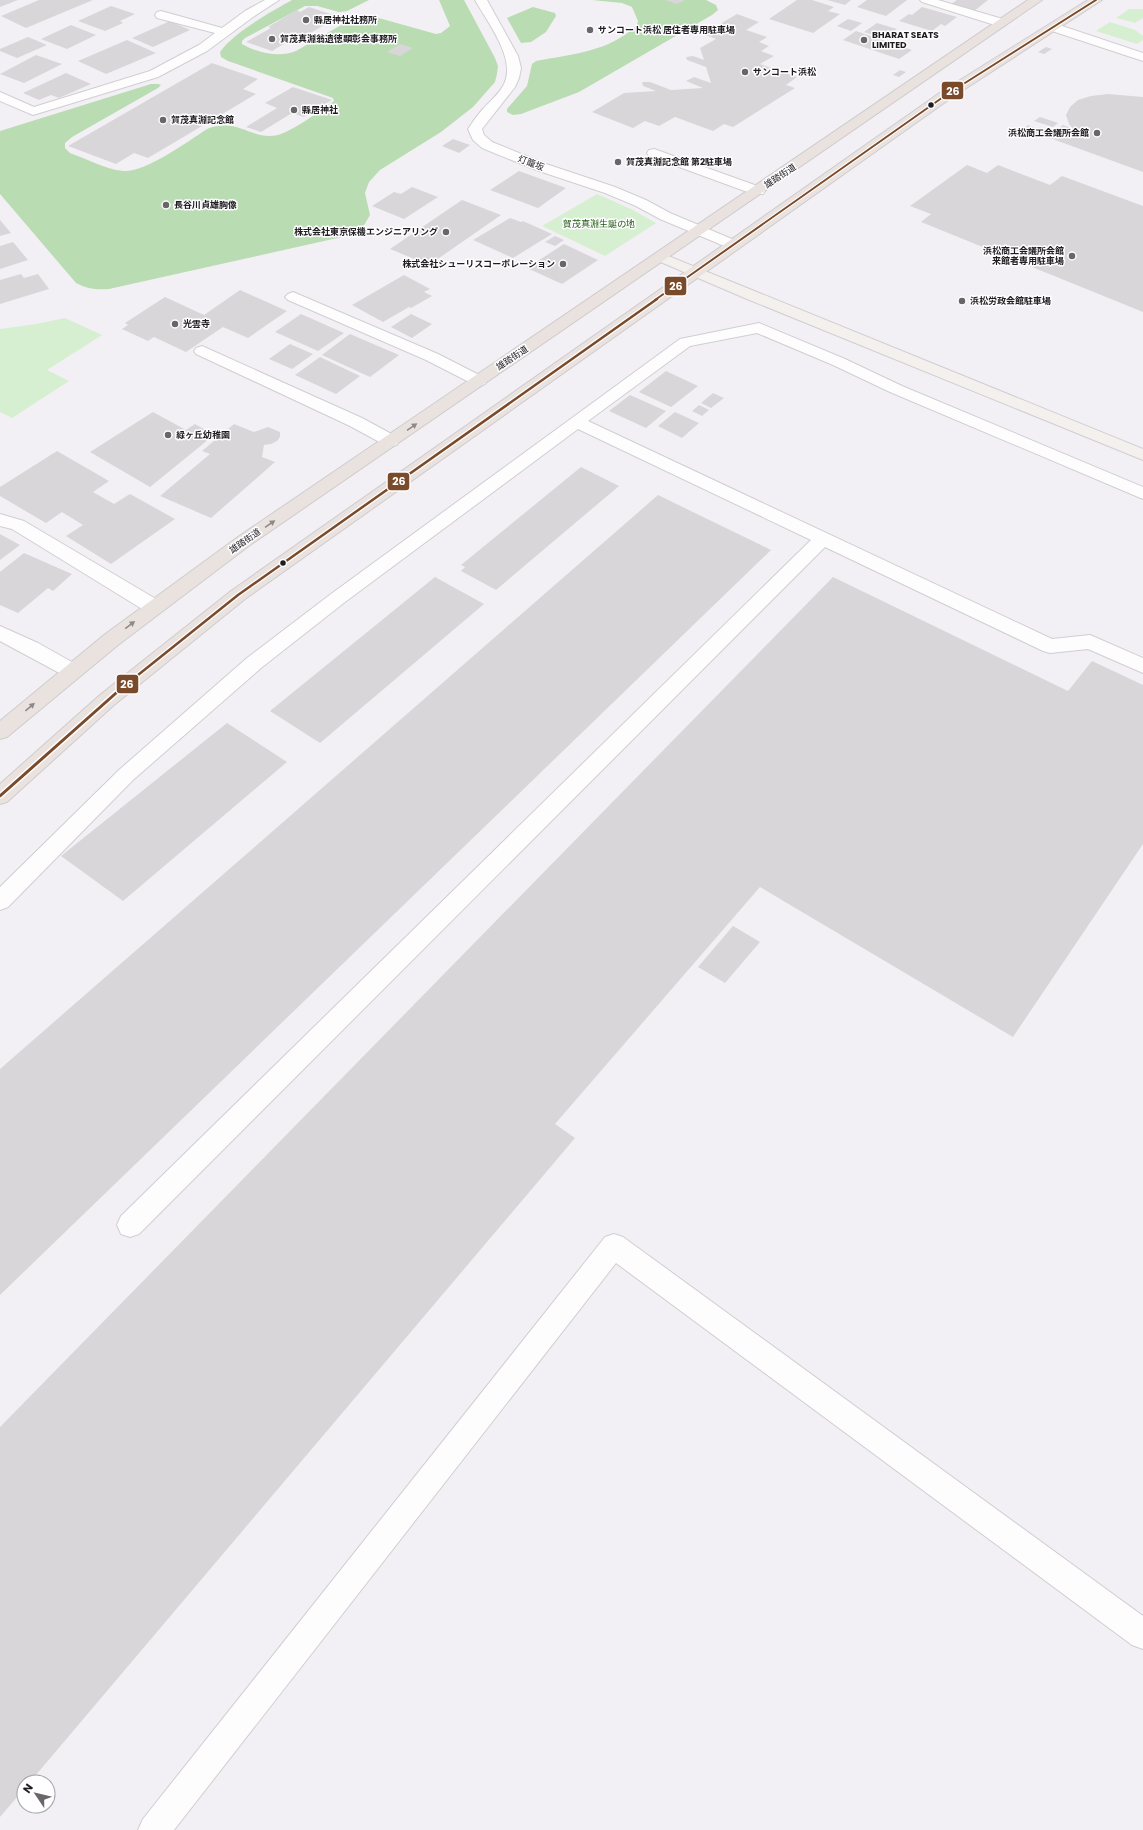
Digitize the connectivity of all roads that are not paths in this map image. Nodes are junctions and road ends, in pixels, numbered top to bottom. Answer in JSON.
{"nodes":[{"id":1,"x":272,"y":0,"type":"edge"},
{"id":2,"x":481,"y":0,"type":"edge"},
{"id":3,"x":926,"y":0,"type":"edge"},
{"id":4,"x":1036,"y":0,"type":"edge"},
{"id":5,"x":1096,"y":0,"type":"edge"},
{"id":6,"x":161,"y":15,"type":"dead end"},
{"id":7,"x":1002,"y":23,"type":"junction"},
{"id":8,"x":1053,"y":27,"type":"junction"},
{"id":9,"x":224,"y":32,"type":"junction"},
{"id":10,"x":1143,"y":57,"type":"edge"},
{"id":11,"x":0,"y":96,"type":"edge"},
{"id":12,"x":654,"y":153,"type":"dead end"},
{"id":13,"x":758,"y":191,"type":"junction"},
{"id":14,"x":699,"y":230,"type":"junction"},
{"id":15,"x":734,"y":245,"type":"junction"},
{"id":16,"x":661,"y":257,"type":"junction"},
{"id":17,"x":696,"y":272,"type":"junction"},
{"id":18,"x":293,"y":297,"type":"dead end"},
{"id":19,"x":202,"y":351,"type":"dead end"},
{"id":20,"x":479,"y":381,"type":"junction"},
{"id":21,"x":576,"y":422,"type":"junction"},
{"id":22,"x":391,"y":441,"type":"junction"},
{"id":23,"x":1143,"y":455,"type":"edge"},
{"id":24,"x":1143,"y":493,"type":"edge"},
{"id":25,"x":0,"y":520,"type":"edge"},
{"id":26,"x":823,"y":539,"type":"junction"},
{"id":27,"x":154,"y":607,"type":"junction"},
{"id":28,"x":0,"y":633,"type":"edge"},
{"id":29,"x":1143,"y":666,"type":"edge"},
{"id":30,"x":72,"y":671,"type":"junction"},
{"id":31,"x":0,"y":732,"type":"edge"},
{"id":32,"x":0,"y":796,"type":"edge"},
{"id":33,"x":0,"y":902,"type":"edge"},
{"id":34,"x":130,"y":1224,"type":"dead end"},
{"id":35,"x":1143,"y":1634,"type":"edge"},
{"id":36,"x":154,"y":1830,"type":"edge"}],
"edges":[{"from":1,"to":9,"type":"street"},
{"from":2,"to":14,"type":"street","name":"灯籠坂"},
{"from":3,"to":7,"type":"street"},
{"from":4,"to":7,"type":"main road","name":"雄踏街道"},
{"from":5,"to":8,"type":"main road"},
{"from":6,"to":9,"type":"street"},
{"from":7,"to":13,"type":"main road","name":"雄踏街道"},
{"from":8,"to":10,"type":"street"},
{"from":8,"to":15,"type":"main road"},
{"from":9,"to":11,"type":"street"},
{"from":12,"to":13,"type":"street"},
{"from":13,"to":14,"type":"main road","name":"雄踏街道"},
{"from":14,"to":15,"type":"street","name":"灯籠坂"},
{"from":14,"to":16,"type":"main road","name":"雄踏街道"},
{"from":15,"to":17,"type":"main road"},
{"from":16,"to":17,"type":"street"},
{"from":16,"to":20,"type":"main road","name":"雄踏街道"},
{"from":17,"to":23,"type":"street"},
{"from":17,"to":32,"type":"main road"},
{"from":18,"to":20,"type":"street"},
{"from":19,"to":22,"type":"street"},
{"from":22,"to":20,"type":"main road","name":"雄踏街道","one_way":true},
{"from":21,"to":24,"type":"street"},
{"from":21,"to":26,"type":"street"},
{"from":21,"to":33,"type":"street"},
{"from":27,"to":22,"type":"main road","name":"雄踏街道","one_way":true},
{"from":25,"to":27,"type":"street"},
{"from":26,"to":29,"type":"street"},
{"from":26,"to":34,"type":"street"},
{"from":30,"to":27,"type":"main road","name":"雄踏街道","one_way":true},
{"from":28,"to":30,"type":"street"},
{"from":31,"to":30,"type":"main road","name":"雄踏街道","one_way":true},
{"from":35,"to":36,"type":"street"}]}
